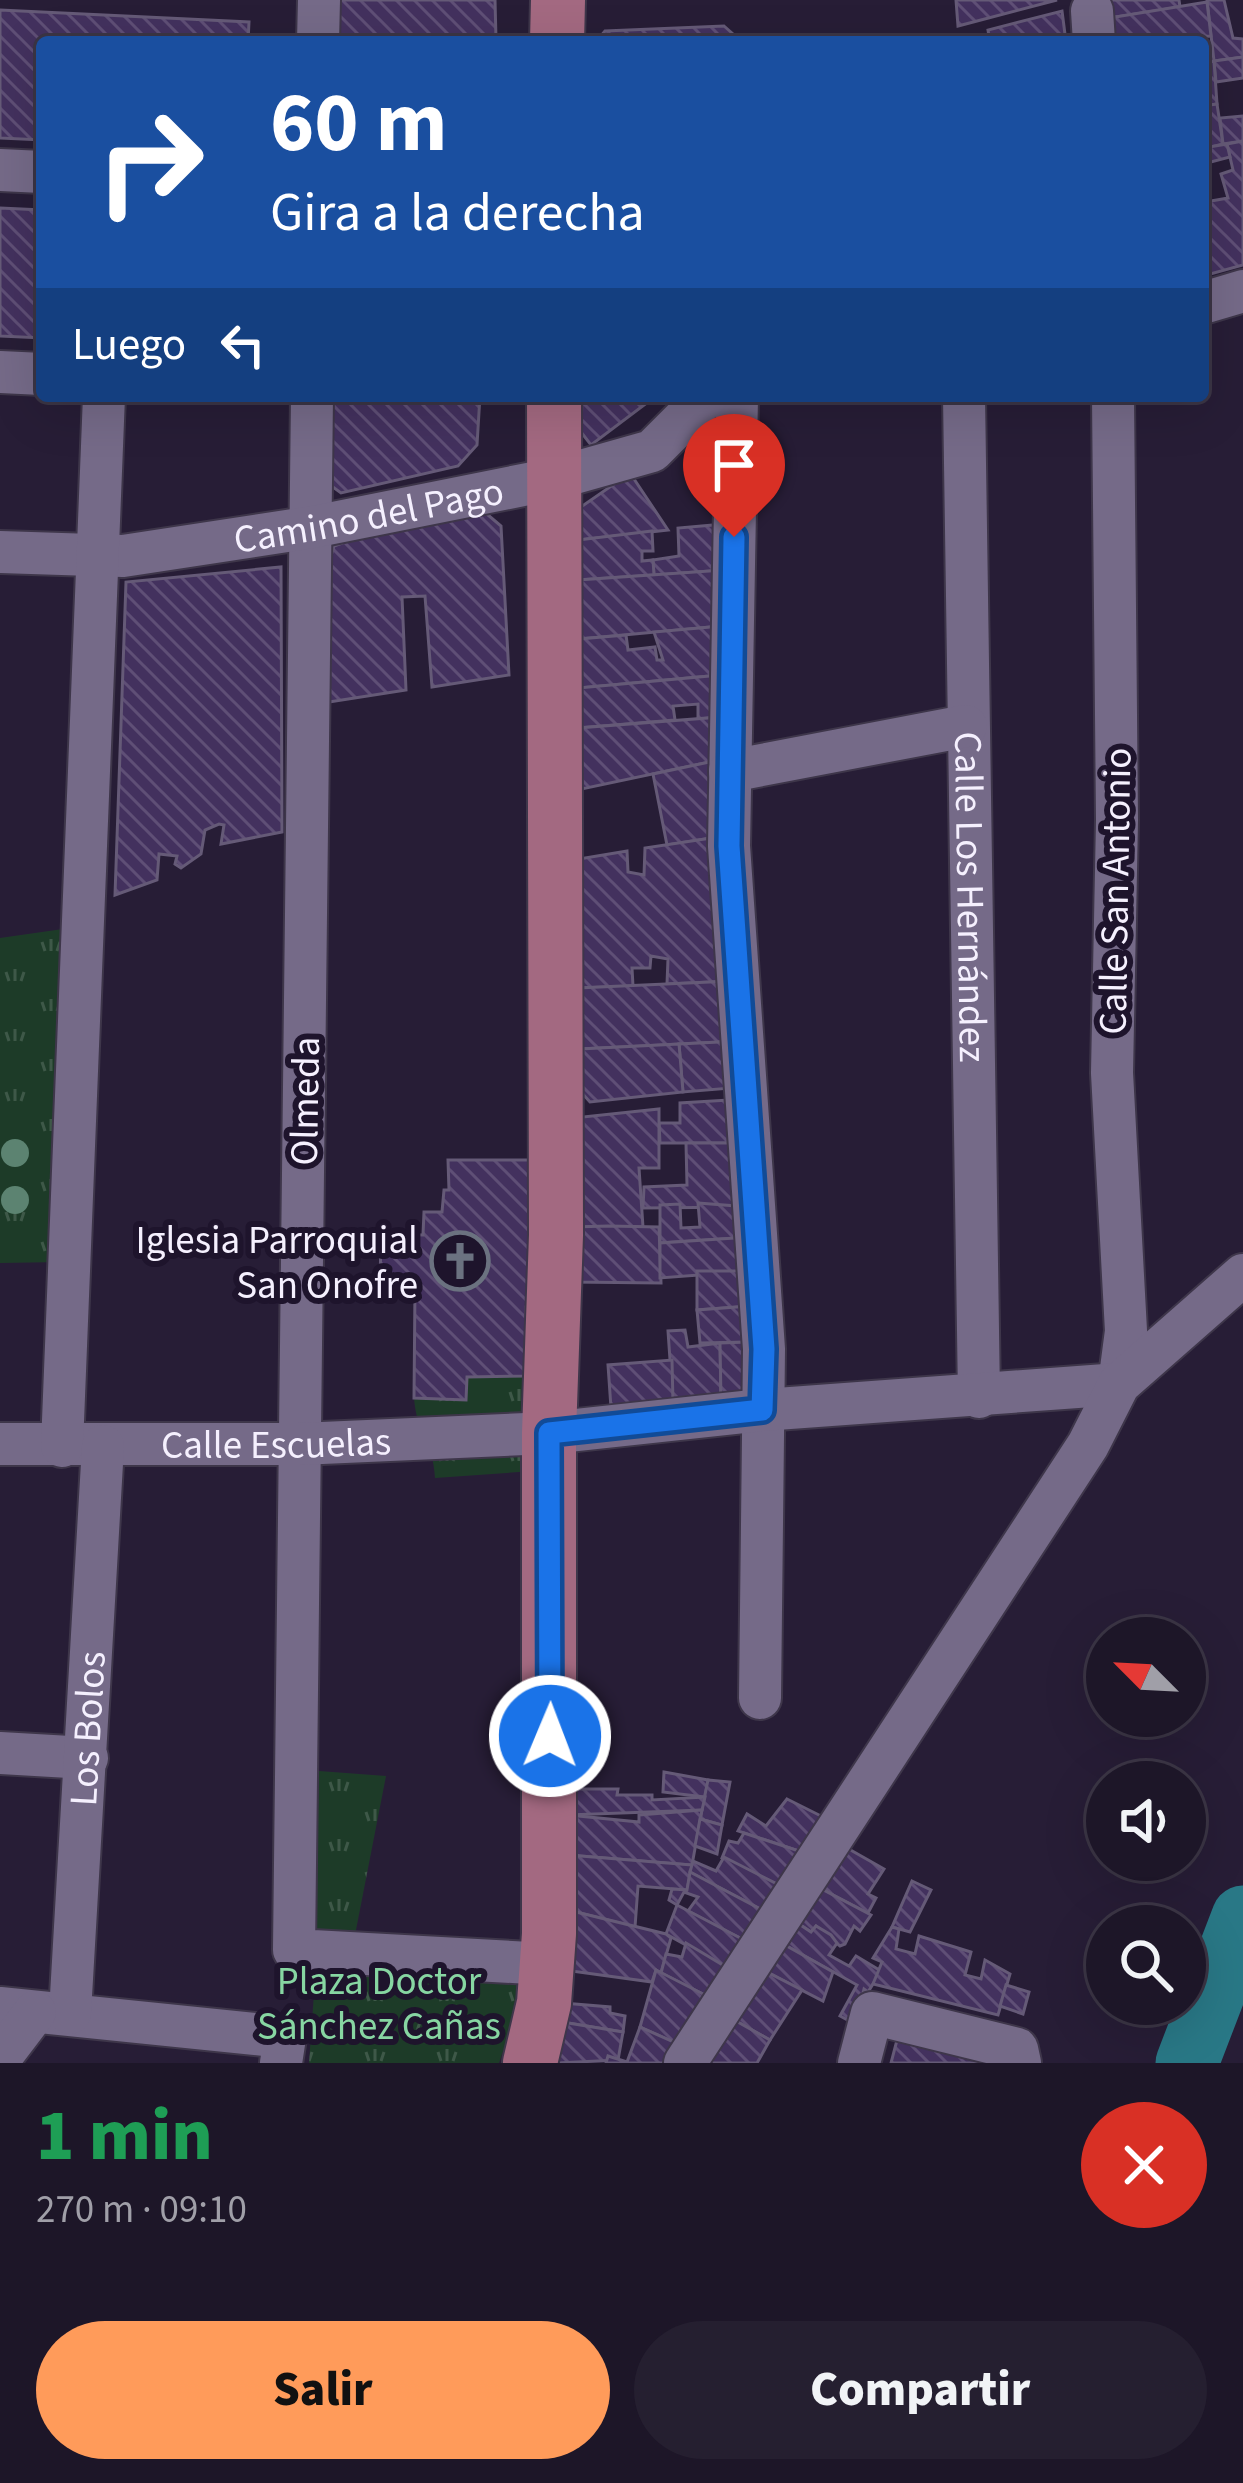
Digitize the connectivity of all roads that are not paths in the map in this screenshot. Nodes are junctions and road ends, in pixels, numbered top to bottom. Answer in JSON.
{"nodes":[{"id":1,"x":319,"y":0,"type":"edge"},
{"id":2,"x":558,"y":0,"type":"edge"},
{"id":3,"x":318,"y":36,"type":"edge"},
{"id":4,"x":556,"y":36,"type":"edge"},
{"id":5,"x":0,"y":170,"type":"edge"},
{"id":6,"x":36,"y":172,"type":"edge"},
{"id":7,"x":1243,"y":291,"type":"edge"},
{"id":8,"x":1209,"y":301,"type":"edge"},
{"id":9,"x":0,"y":372,"type":"edge"},
{"id":10,"x":36,"y":374,"type":"edge"},
{"id":11,"x":104,"y":402,"type":"edge"},
{"id":12,"x":312,"y":402,"type":"edge"},
{"id":13,"x":554,"y":402,"type":"edge"},
{"id":14,"x":701,"y":402,"type":"edge"},
{"id":15,"x":737,"y":402,"type":"edge"},
{"id":16,"x":964,"y":402,"type":"edge"},
{"id":17,"x":1113,"y":402,"type":"edge"},
{"id":18,"x":553,"y":479,"type":"junction"},
{"id":19,"x":313,"y":527,"type":"junction"},
{"id":20,"x":0,"y":552,"type":"edge"},
{"id":21,"x":97,"y":555,"type":"junction"},
{"id":22,"x":966,"y":726,"type":"junction"},
{"id":23,"x":730,"y":771,"type":"junction"},
{"id":24,"x":1243,"y":1275,"type":"edge"},
{"id":25,"x":1119,"y":1384,"type":"junction"},
{"id":26,"x":979,"y":1397,"type":"junction"},
{"id":27,"x":762,"y":1410,"type":"junction"},
{"id":28,"x":549,"y":1433,"type":"junction"},
{"id":29,"x":0,"y":1444,"type":"edge"},
{"id":30,"x":299,"y":1444,"type":"junction"},
{"id":31,"x":83,"y":1446,"type":"junction"},
{"id":32,"x":760,"y":1698,"type":"dead end"},
{"id":33,"x":0,"y":1754,"type":"edge"},
{"id":34,"x":87,"y":1758,"type":"junction"},
{"id":35,"x":548,"y":1964,"type":"junction"},
{"id":36,"x":35,"y":2011,"type":"edge"},
{"id":37,"x":0,"y":2058,"type":"edge"},
{"id":38,"x":281,"y":2063,"type":"edge"},
{"id":39,"x":530,"y":2063,"type":"edge"},
{"id":40,"x":685,"y":2063,"type":"edge"},
{"id":41,"x":860,"y":2063,"type":"edge"},
{"id":42,"x":1019,"y":2063,"type":"edge"}],
"edges":[{"from":1,"to":3,"type":"street"},
{"from":2,"to":4,"type":"main road"},
{"from":5,"to":6,"type":"street"},
{"from":7,"to":8,"type":"street"},
{"from":9,"to":10,"type":"street"},
{"from":11,"to":21,"type":"street","name":"Los Bolos"},
{"from":12,"to":19,"type":"street","name":"Olmeda"},
{"from":13,"to":18,"type":"main road"},
{"from":14,"to":18,"type":"street","name":"Camino del Pago"},
{"from":15,"to":23,"type":"street"},
{"from":16,"to":22,"type":"street","name":"Calle Los Hernández"},
{"from":17,"to":25,"type":"street","name":"Calle San Antonio"},
{"from":18,"to":19,"type":"street","name":"Camino del Pago"},
{"from":18,"to":28,"type":"main road"},
{"from":19,"to":21,"type":"street","name":"Camino del Pago"},
{"from":19,"to":30,"type":"street","name":"Olmeda"},
{"from":20,"to":21,"type":"street","name":"Camino del Pago"},
{"from":21,"to":31,"type":"street","name":"Los Bolos"},
{"from":22,"to":23,"type":"street"},
{"from":22,"to":26,"type":"street","name":"Calle Los Hernández"},
{"from":23,"to":27,"type":"street"},
{"from":24,"to":25,"type":"street"},
{"from":25,"to":26,"type":"street","name":"Calle Escuelas"},
{"from":25,"to":40,"type":"street"},
{"from":26,"to":27,"type":"street","name":"Calle Escuelas"},
{"from":27,"to":28,"type":"street","name":"Calle Escuelas"},
{"from":27,"to":32,"type":"street"},
{"from":28,"to":30,"type":"street","name":"Calle Escuelas"},
{"from":28,"to":35,"type":"main road"},
{"from":29,"to":31,"type":"street","name":"Calle Escuelas"},
{"from":30,"to":31,"type":"street","name":"Calle Escuelas"},
{"from":30,"to":35,"type":"street","name":"Olmeda"},
{"from":31,"to":34,"type":"street","name":"Los Bolos"},
{"from":33,"to":34,"type":"street"},
{"from":34,"to":36,"type":"street","name":"Los Bolos"},
{"from":35,"to":39,"type":"main road"},
{"from":36,"to":37,"type":"street"},
{"from":36,"to":38,"type":"street"},
{"from":41,"to":42,"type":"street"}]}
